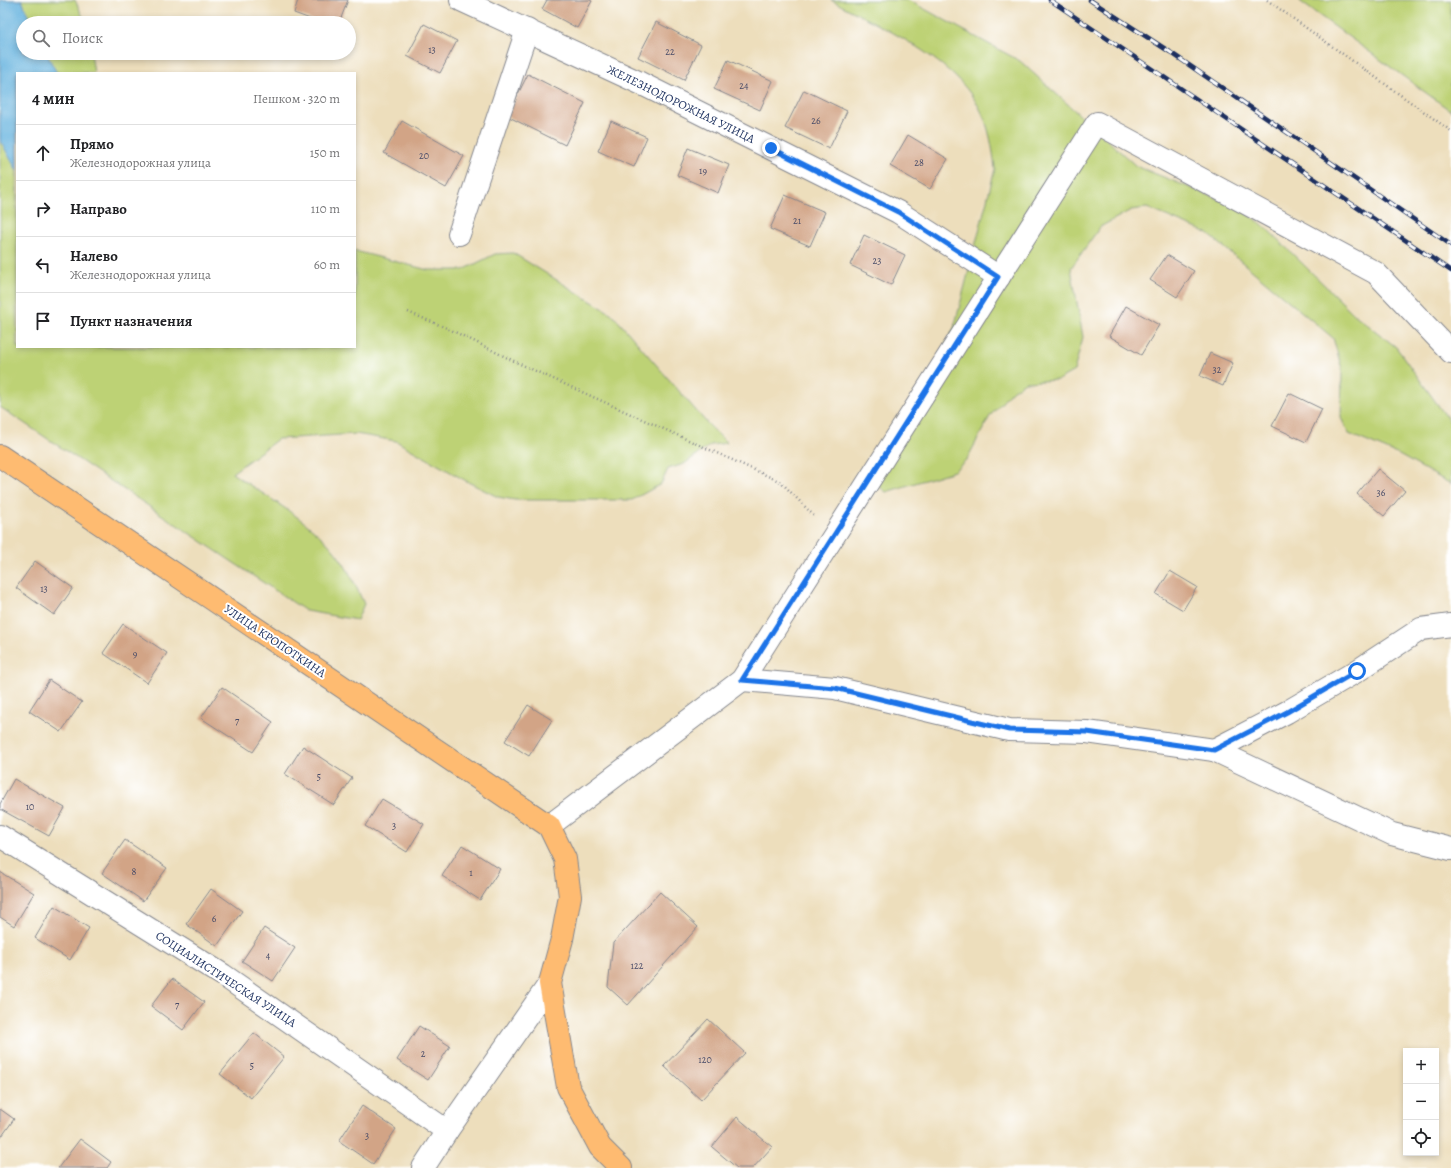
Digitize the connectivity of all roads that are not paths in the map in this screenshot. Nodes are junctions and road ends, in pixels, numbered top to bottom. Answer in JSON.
{"nodes":[{"id":1,"x":461,"y":0,"type":"edge"},
{"id":2,"x":527,"y":30,"type":"junction"},
{"id":3,"x":459,"y":234,"type":"dead end"},
{"id":4,"x":998,"y":277,"type":"junction"},
{"id":5,"x":1451,"y":352,"type":"edge"},
{"id":6,"x":0,"y":456,"type":"edge"},
{"id":7,"x":1451,"y":625,"type":"edge"},
{"id":8,"x":742,"y":680,"type":"junction"},
{"id":9,"x":1214,"y":750,"type":"junction"},
{"id":10,"x":549,"y":826,"type":"junction"},
{"id":11,"x":0,"y":836,"type":"edge"},
{"id":12,"x":1451,"y":849,"type":"edge"},
{"id":13,"x":550,"y":983,"type":"junction"},
{"id":14,"x":447,"y":1131,"type":"junction"},
{"id":15,"x":423,"y":1168,"type":"edge"},
{"id":16,"x":620,"y":1168,"type":"edge"}],
"edges":[{"from":1,"to":2,"type":"street","name":"ЖЕЛЕЗНОДОРОЖНАЯ УЛИЦА"},
{"from":2,"to":3,"type":"street"},
{"from":2,"to":4,"type":"street","name":"ЖЕЛЕЗНОДОРОЖНАЯ УЛИЦА"},
{"from":4,"to":5,"type":"street"},
{"from":4,"to":8,"type":"street"},
{"from":6,"to":10,"type":"main road","name":"УЛИЦА КРОПОТКИНА"},
{"from":7,"to":9,"type":"street"},
{"from":8,"to":9,"type":"street"},
{"from":8,"to":10,"type":"street"},
{"from":9,"to":12,"type":"street"},
{"from":10,"to":13,"type":"main road"},
{"from":11,"to":14,"type":"street","name":"СОЦИАЛИСТИЧЕСКАЯ УЛИЦА"},
{"from":13,"to":14,"type":"street"},
{"from":13,"to":16,"type":"main road"},
{"from":14,"to":15,"type":"street"}]}
